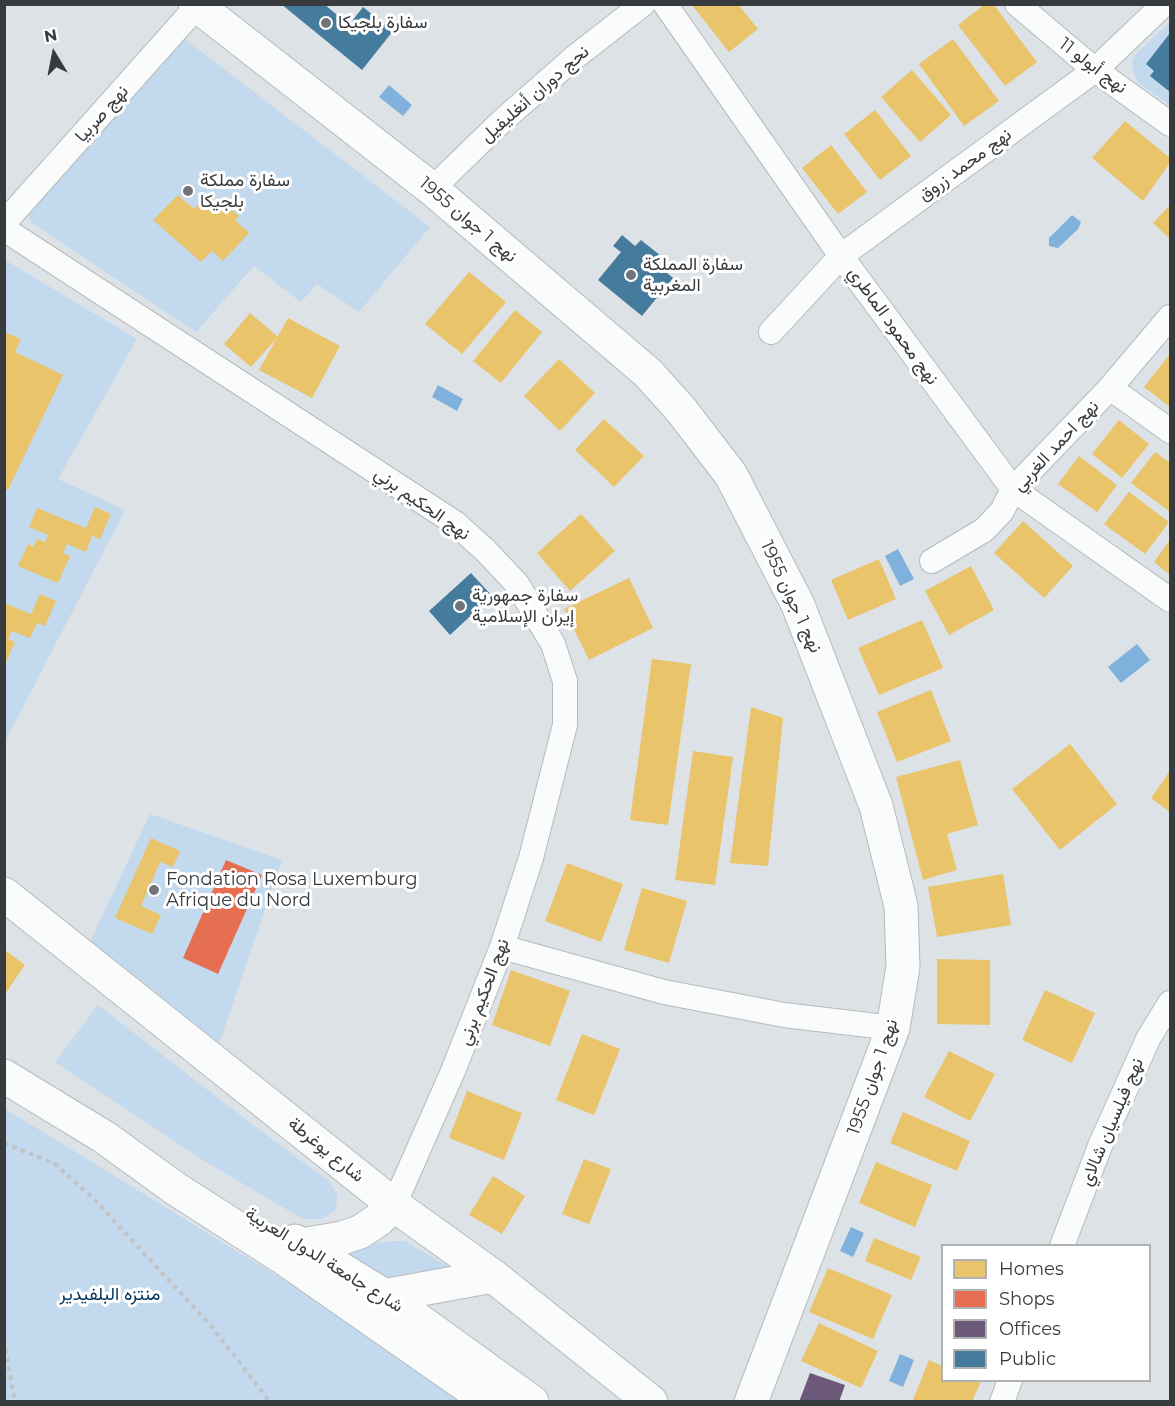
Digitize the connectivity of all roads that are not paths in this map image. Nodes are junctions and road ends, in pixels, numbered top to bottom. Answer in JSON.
{"nodes":[{"id":1,"x":643,"y":4,"type":"edge"},
{"id":2,"x":665,"y":4,"type":"edge"},
{"id":3,"x":1017,"y":4,"type":"edge"},
{"id":4,"x":1164,"y":4,"type":"edge"},
{"id":5,"x":197,"y":5,"type":"edge"},
{"id":6,"x":1095,"y":70,"type":"junction"},
{"id":7,"x":1170,"y":124,"type":"edge"},
{"id":8,"x":432,"y":189,"type":"junction"},
{"id":9,"x":4,"y":223,"type":"edge"},
{"id":10,"x":4,"y":229,"type":"edge"},
{"id":11,"x":841,"y":256,"type":"junction"},
{"id":12,"x":1170,"y":318,"type":"edge"},
{"id":13,"x":771,"y":332,"type":"dead end"},
{"id":14,"x":1110,"y":388,"type":"junction"},
{"id":15,"x":1170,"y":431,"type":"edge"},
{"id":16,"x":1013,"y":489,"type":"junction"},
{"id":17,"x":932,"y":561,"type":"dead end"},
{"id":18,"x":1170,"y":600,"type":"edge"},
{"id":19,"x":4,"y":894,"type":"edge"},
{"id":20,"x":502,"y":947,"type":"junction"},
{"id":21,"x":1170,"y":1003,"type":"edge"},
{"id":22,"x":893,"y":1028,"type":"junction"},
{"id":23,"x":4,"y":1076,"type":"edge"},
{"id":24,"x":394,"y":1205,"type":"junction"},
{"id":25,"x":1062,"y":1244,"type":"edge"},
{"id":26,"x":286,"y":1247,"type":"junction"},
{"id":27,"x":493,"y":1276,"type":"junction"},
{"id":28,"x":385,"y":1296,"type":"junction"},
{"id":29,"x":343,"y":1299,"type":"junction"},
{"id":30,"x":1009,"y":1382,"type":"edge"},
{"id":31,"x":467,"y":1392,"type":"edge"},
{"id":32,"x":490,"y":1401,"type":"edge"},
{"id":33,"x":532,"y":1401,"type":"edge"},
{"id":34,"x":651,"y":1401,"type":"edge"},
{"id":35,"x":751,"y":1401,"type":"edge"},
{"id":36,"x":1002,"y":1401,"type":"edge"}],
"edges":[{"from":1,"to":8,"type":"street","name":"نحج دوران أنغليفيل"},
{"from":2,"to":11,"type":"street","name":"نهج محمود الماطري"},
{"from":3,"to":6,"type":"street","name":"نهج أبولو 11"},
{"from":4,"to":6,"type":"street","name":"نهج محمد زروق"},
{"from":5,"to":8,"type":"street","name":"نهج 1 جوان 1955"},
{"from":5,"to":9,"type":"street","name":"نهج صربيا"},
{"from":6,"to":7,"type":"street","name":"نهج أبولو 11"},
{"from":6,"to":11,"type":"street","name":"نهج محمد زروق"},
{"from":8,"to":22,"type":"street","name":"نهج 1 جوان 1955"},
{"from":10,"to":20,"type":"street","name":"نهج الحكيم برني"},
{"from":11,"to":13,"type":"street","name":"نهج محمد زروق"},
{"from":11,"to":16,"type":"street","name":"نهج محمود الماطري"},
{"from":12,"to":14,"type":"street","name":"نهج احمد الغربي"},
{"from":14,"to":15,"type":"street"},
{"from":14,"to":16,"type":"street","name":"نهج احمد الغربي"},
{"from":16,"to":17,"type":"street","name":"نهج احمد الغربي"},
{"from":16,"to":18,"type":"street","name":"نهج محمود الماطري"},
{"from":19,"to":24,"type":"street","name":"شارع يوغرطة"},
{"from":20,"to":22,"type":"street"},
{"from":20,"to":24,"type":"street","name":"نهج الحكيم برني"},
{"from":21,"to":25,"type":"street","name":"نهج فيلسيان شالاي"},
{"from":22,"to":35,"type":"street","name":"نهج 1 جوان 1955"},
{"from":23,"to":26,"type":"street","name":"شارع جامعة الدول العربية"},
{"from":24,"to":26,"type":"street"},
{"from":24,"to":27,"type":"street","name":"شارع يوغرطة"},
{"from":26,"to":28,"type":"street","name":"شارع جامعة الدول العربية"},
{"from":26,"to":29,"type":"street","name":"شارع جامعة الدول العربية"},
{"from":27,"to":28,"type":"street"},
{"from":27,"to":34,"type":"street","name":"شارع يوغرطة"},
{"from":28,"to":29,"type":"street"},
{"from":28,"to":33,"type":"street","name":"شارع جامعة الدول العربية"},
{"from":29,"to":31,"type":"street","name":"شارع جامعة الدول العربية"},
{"from":30,"to":36,"type":"street"},
{"from":31,"to":32,"type":"street","name":"شارع جامعة الدول العربية"}]}
